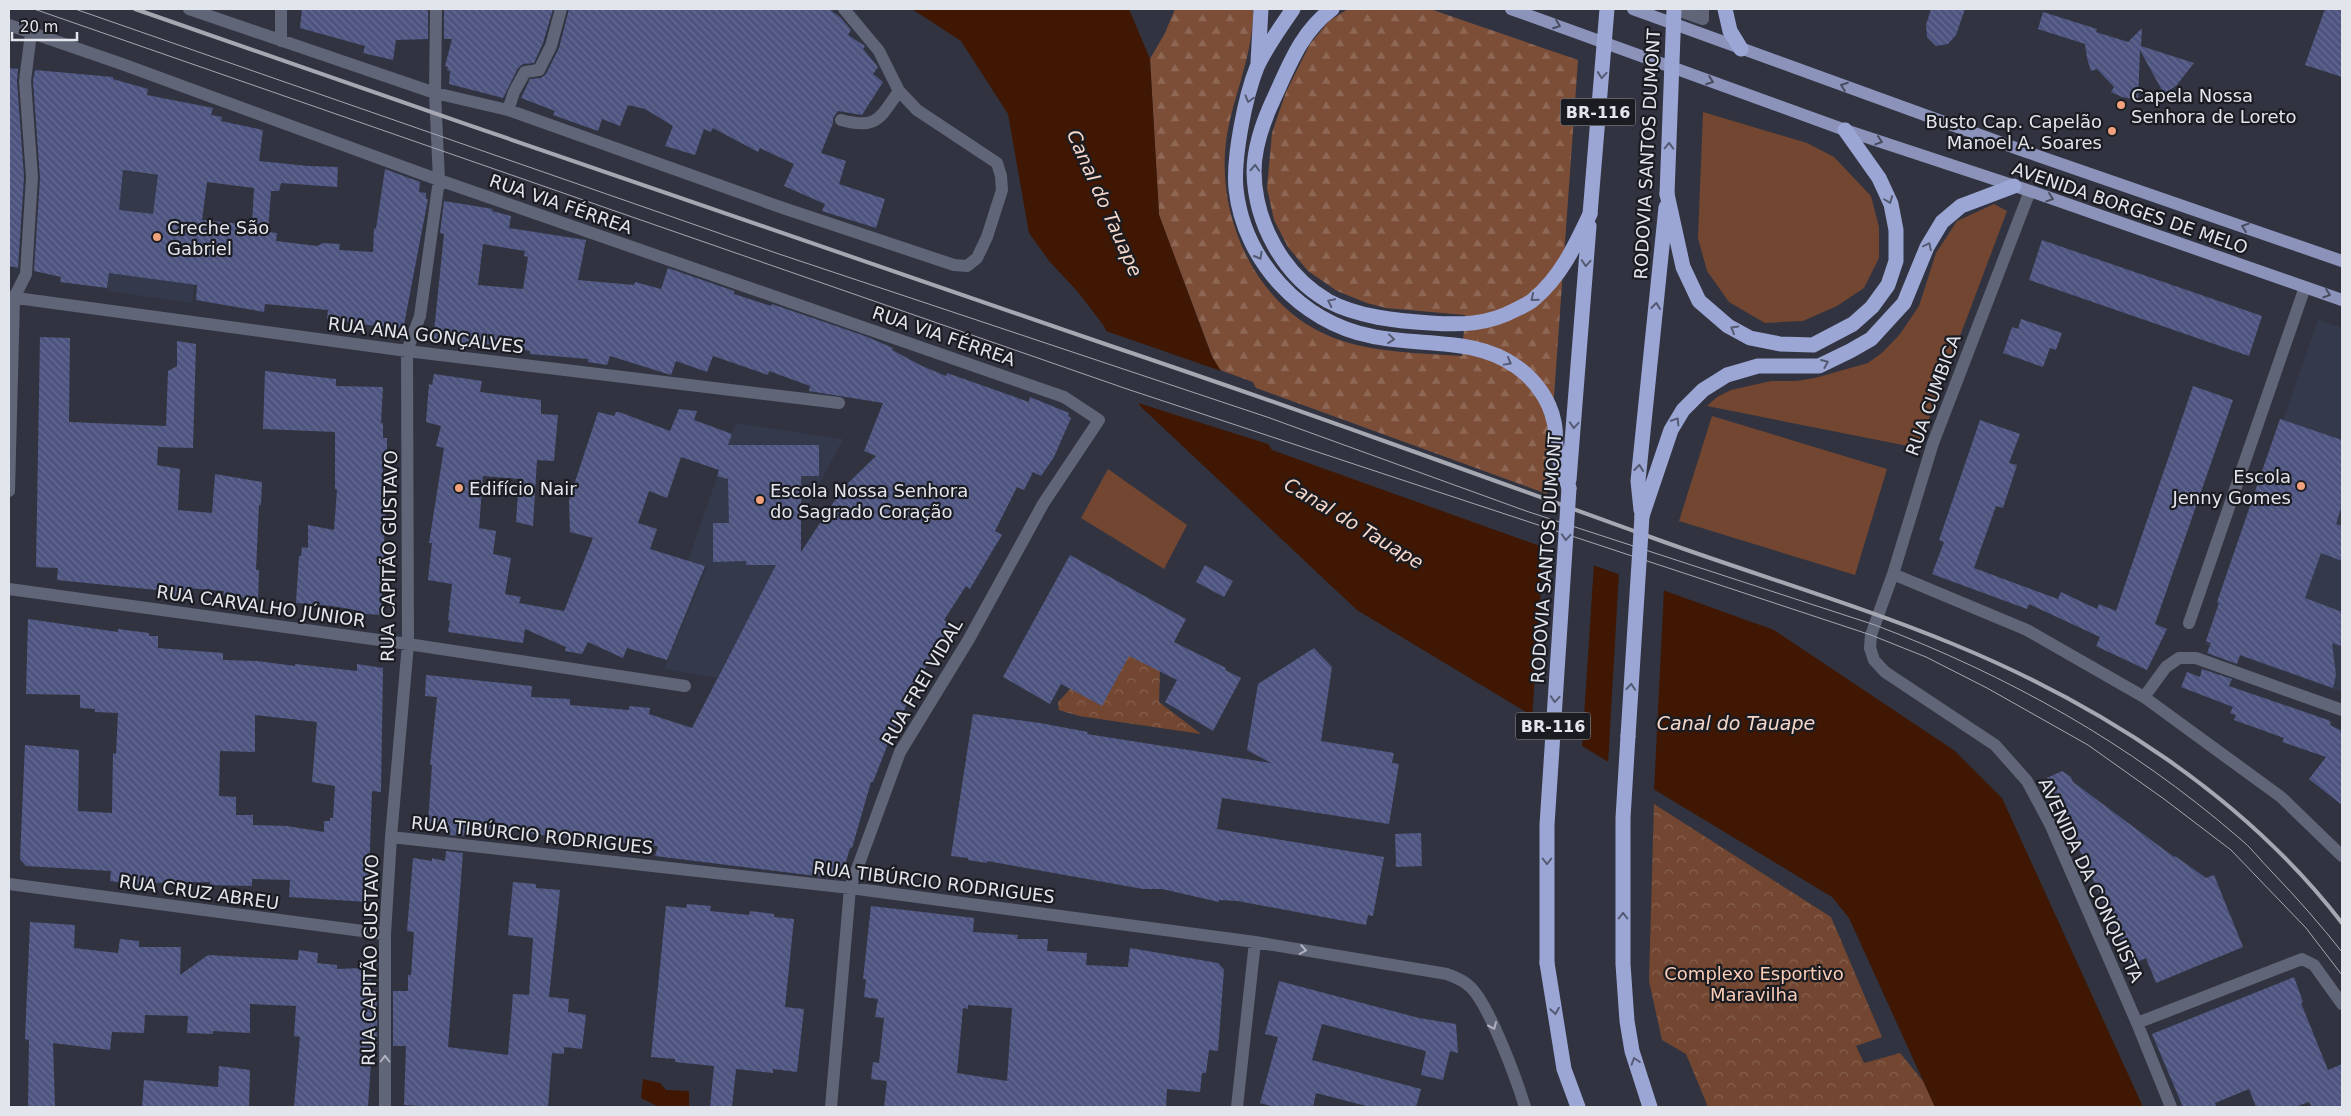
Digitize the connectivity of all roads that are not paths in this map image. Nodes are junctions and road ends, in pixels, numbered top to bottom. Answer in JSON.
{"nodes":[{"id":1,"x":189,"y":9,"type":"edge"},
{"id":2,"x":281,"y":9,"type":"edge"},
{"id":3,"x":436,"y":9,"type":"edge"},
{"id":4,"x":561,"y":9,"type":"edge"},
{"id":5,"x":844,"y":9,"type":"edge"},
{"id":6,"x":1261,"y":9,"type":"edge"},
{"id":7,"x":1293,"y":9,"type":"edge"},
{"id":8,"x":1332,"y":9,"type":"edge"},
{"id":9,"x":1511,"y":9,"type":"edge"},
{"id":10,"x":1607,"y":9,"type":"edge"},
{"id":11,"x":1633,"y":9,"type":"edge"},
{"id":12,"x":1674,"y":9,"type":"edge"},
{"id":13,"x":1703,"y":9,"type":"edge"},
{"id":14,"x":1725,"y":9,"type":"edge"},
{"id":15,"x":9,"y":25,"type":"edge"},
{"id":16,"x":30,"y":32,"type":"junction"},
{"id":17,"x":281,"y":41,"type":"junction"},
{"id":18,"x":1741,"y":49,"type":"junction"},
{"id":19,"x":1257,"y":67,"type":"junction"},
{"id":20,"x":899,"y":91,"type":"junction"},
{"id":21,"x":435,"y":93,"type":"junction"},
{"id":22,"x":508,"y":110,"type":"junction"},
{"id":23,"x":841,"y":120,"type":"dead end"},
{"id":24,"x":1845,"y":130,"type":"junction"},
{"id":25,"x":440,"y":180,"type":"junction"},
{"id":26,"x":2014,"y":186,"type":"junction"},
{"id":27,"x":2030,"y":191,"type":"junction"},
{"id":28,"x":1667,"y":194,"type":"junction"},
{"id":29,"x":1590,"y":214,"type":"junction"},
{"id":30,"x":2342,"y":260,"type":"edge"},
{"id":31,"x":2305,"y":287,"type":"junction"},
{"id":32,"x":12,"y":297,"type":"edge"},
{"id":33,"x":2342,"y":300,"type":"edge"},
{"id":34,"x":407,"y":351,"type":"junction"},
{"id":35,"x":840,"y":403,"type":"dead end"},
{"id":36,"x":1099,"y":420,"type":"joint"},
{"id":37,"x":1569,"y":488,"type":"junction"},
{"id":38,"x":9,"y":491,"type":"edge"},
{"id":39,"x":1642,"y":516,"type":"junction"},
{"id":40,"x":1893,"y":574,"type":"junction"},
{"id":41,"x":9,"y":588,"type":"edge"},
{"id":42,"x":1878,"y":615,"type":"joint"},
{"id":43,"x":2189,"y":623,"type":"dead end"},
{"id":44,"x":408,"y":644,"type":"junction"},
{"id":45,"x":685,"y":686,"type":"dead end"},
{"id":46,"x":2144,"y":697,"type":"junction"},
{"id":47,"x":2342,"y":710,"type":"edge"},
{"id":48,"x":391,"y":837,"type":"junction"},
{"id":49,"x":2342,"y":856,"type":"edge"},
{"id":50,"x":9,"y":884,"type":"edge"},
{"id":51,"x":850,"y":888,"type":"junction"},
{"id":52,"x":386,"y":934,"type":"junction"},
{"id":53,"x":1255,"y":942,"type":"junction"},
{"id":54,"x":2342,"y":1004,"type":"edge"},
{"id":55,"x":2137,"y":1023,"type":"junction"},
{"id":56,"x":385,"y":1107,"type":"edge"},
{"id":57,"x":831,"y":1107,"type":"edge"},
{"id":58,"x":1237,"y":1107,"type":"edge"},
{"id":59,"x":1526,"y":1107,"type":"edge"},
{"id":60,"x":1578,"y":1107,"type":"edge"},
{"id":61,"x":1650,"y":1107,"type":"edge"},
{"id":62,"x":2170,"y":1107,"type":"edge"}],
"edges":[{"from":1,"to":17,"type":"street"},
{"from":2,"to":17,"type":"street"},
{"from":3,"to":21,"type":"street","name":"RUA CAPITÃO GUSTAVO"},
{"from":4,"to":22,"type":"street"},
{"from":5,"to":20,"type":"street"},
{"from":6,"to":19,"type":"highway"},
{"from":7,"to":19,"type":"highway"},
{"from":29,"to":8,"type":"highway","one_way":true},
{"from":9,"to":24,"type":"main road","name":"AVENIDA BORGES DE MELO","one_way":true},
{"from":10,"to":29,"type":"highway","name":"RODOVIA SANTOS DUMONT","number":"BR-116","one_way":true,"bridge":true},
{"from":11,"to":18,"type":"main road","name":"AVENIDA BORGES DE MELO"},
{"from":12,"to":13,"type":"street"},
{"from":28,"to":12,"type":"highway","name":"RODOVIA SANTOS DUMONT","one_way":true,"bridge":true},
{"from":14,"to":18,"type":"highway"},
{"from":15,"to":16,"type":"street","name":"RUA VIA FÉRREA"},
{"from":16,"to":25,"type":"street","name":"RUA VIA FÉRREA"},
{"from":16,"to":32,"type":"street"},
{"from":17,"to":21,"type":"street"},
{"from":30,"to":18,"type":"main road","name":"AVENIDA BORGES DE MELO","one_way":true},
{"from":19,"to":37,"type":"highway","one_way":true},
{"from":20,"to":22,"type":"street"},
{"from":20,"to":23,"type":"street"},
{"from":21,"to":22,"type":"street"},
{"from":21,"to":25,"type":"street","name":"RUA CAPITÃO GUSTAVO"},
{"from":24,"to":26,"type":"main road","name":"AVENIDA BORGES DE MELO","one_way":true},
{"from":24,"to":28,"type":"highway","one_way":true},
{"from":25,"to":34,"type":"street","name":"RUA CAPITÃO GUSTAVO"},
{"from":25,"to":36,"type":"street","name":"RUA VIA FÉRREA"},
{"from":26,"to":27,"type":"main road","name":"AVENIDA BORGES DE MELO"},
{"from":39,"to":26,"type":"highway","one_way":true},
{"from":27,"to":31,"type":"main road","name":"AVENIDA BORGES DE MELO","one_way":true},
{"from":27,"to":40,"type":"street","name":"RUA CUMBICA"},
{"from":39,"to":28,"type":"highway","name":"RODOVIA SANTOS DUMONT","one_way":true},
{"from":29,"to":37,"type":"highway","name":"RODOVIA SANTOS DUMONT","number":"BR-116","one_way":true},
{"from":31,"to":33,"type":"main road","name":"AVENIDA BORGES DE MELO","one_way":true},
{"from":31,"to":43,"type":"street"},
{"from":32,"to":34,"type":"street","name":"RUA ANA GONÇALVES"},
{"from":32,"to":38,"type":"street"},
{"from":34,"to":35,"type":"street","name":"RUA ANA GONÇALVES"},
{"from":34,"to":44,"type":"street","name":"RUA CAPITÃO GUSTAVO"},
{"from":36,"to":51,"type":"street","name":"RUA FREI VIDAL"},
{"from":37,"to":60,"type":"highway","name":"RODOVIA SANTOS DUMONT","number":"BR-116","one_way":true,"bridge":true},
{"from":61,"to":39,"type":"highway","name":"RODOVIA SANTOS DUMONT","one_way":true,"bridge":true},
{"from":40,"to":42,"type":"street","name":"RUA CUMBICA"},
{"from":40,"to":46,"type":"street"},
{"from":41,"to":44,"type":"street","name":"RUA CARVALHO JÚNIOR"},
{"from":42,"to":55,"type":"street","name":"AVENIDA DA CONQUISTA"},
{"from":44,"to":45,"type":"street","name":"RUA CARVALHO JÚNIOR"},
{"from":44,"to":48,"type":"street","name":"RUA CAPITÃO GUSTAVO"},
{"from":46,"to":47,"type":"street"},
{"from":46,"to":49,"type":"street"},
{"from":48,"to":51,"type":"street","name":"RUA TIBÚRCIO RODRIGUES"},
{"from":48,"to":52,"type":"street","name":"RUA CAPITÃO GUSTAVO"},
{"from":50,"to":52,"type":"street","name":"RUA CRUZ ABREU"},
{"from":51,"to":53,"type":"street","name":"RUA TIBÚRCIO RODRIGUES"},
{"from":51,"to":57,"type":"street","name":"RUA FREI VIDAL"},
{"from":56,"to":52,"type":"street","name":"RUA CAPITÃO GUSTAVO","one_way":true},
{"from":53,"to":58,"type":"street"},
{"from":53,"to":59,"type":"street","name":"RUA TIBÚRCIO RODRIGUES","one_way":true},
{"from":54,"to":55,"type":"street"},
{"from":55,"to":62,"type":"street","name":"AVENIDA DA CONQUISTA"}]}
